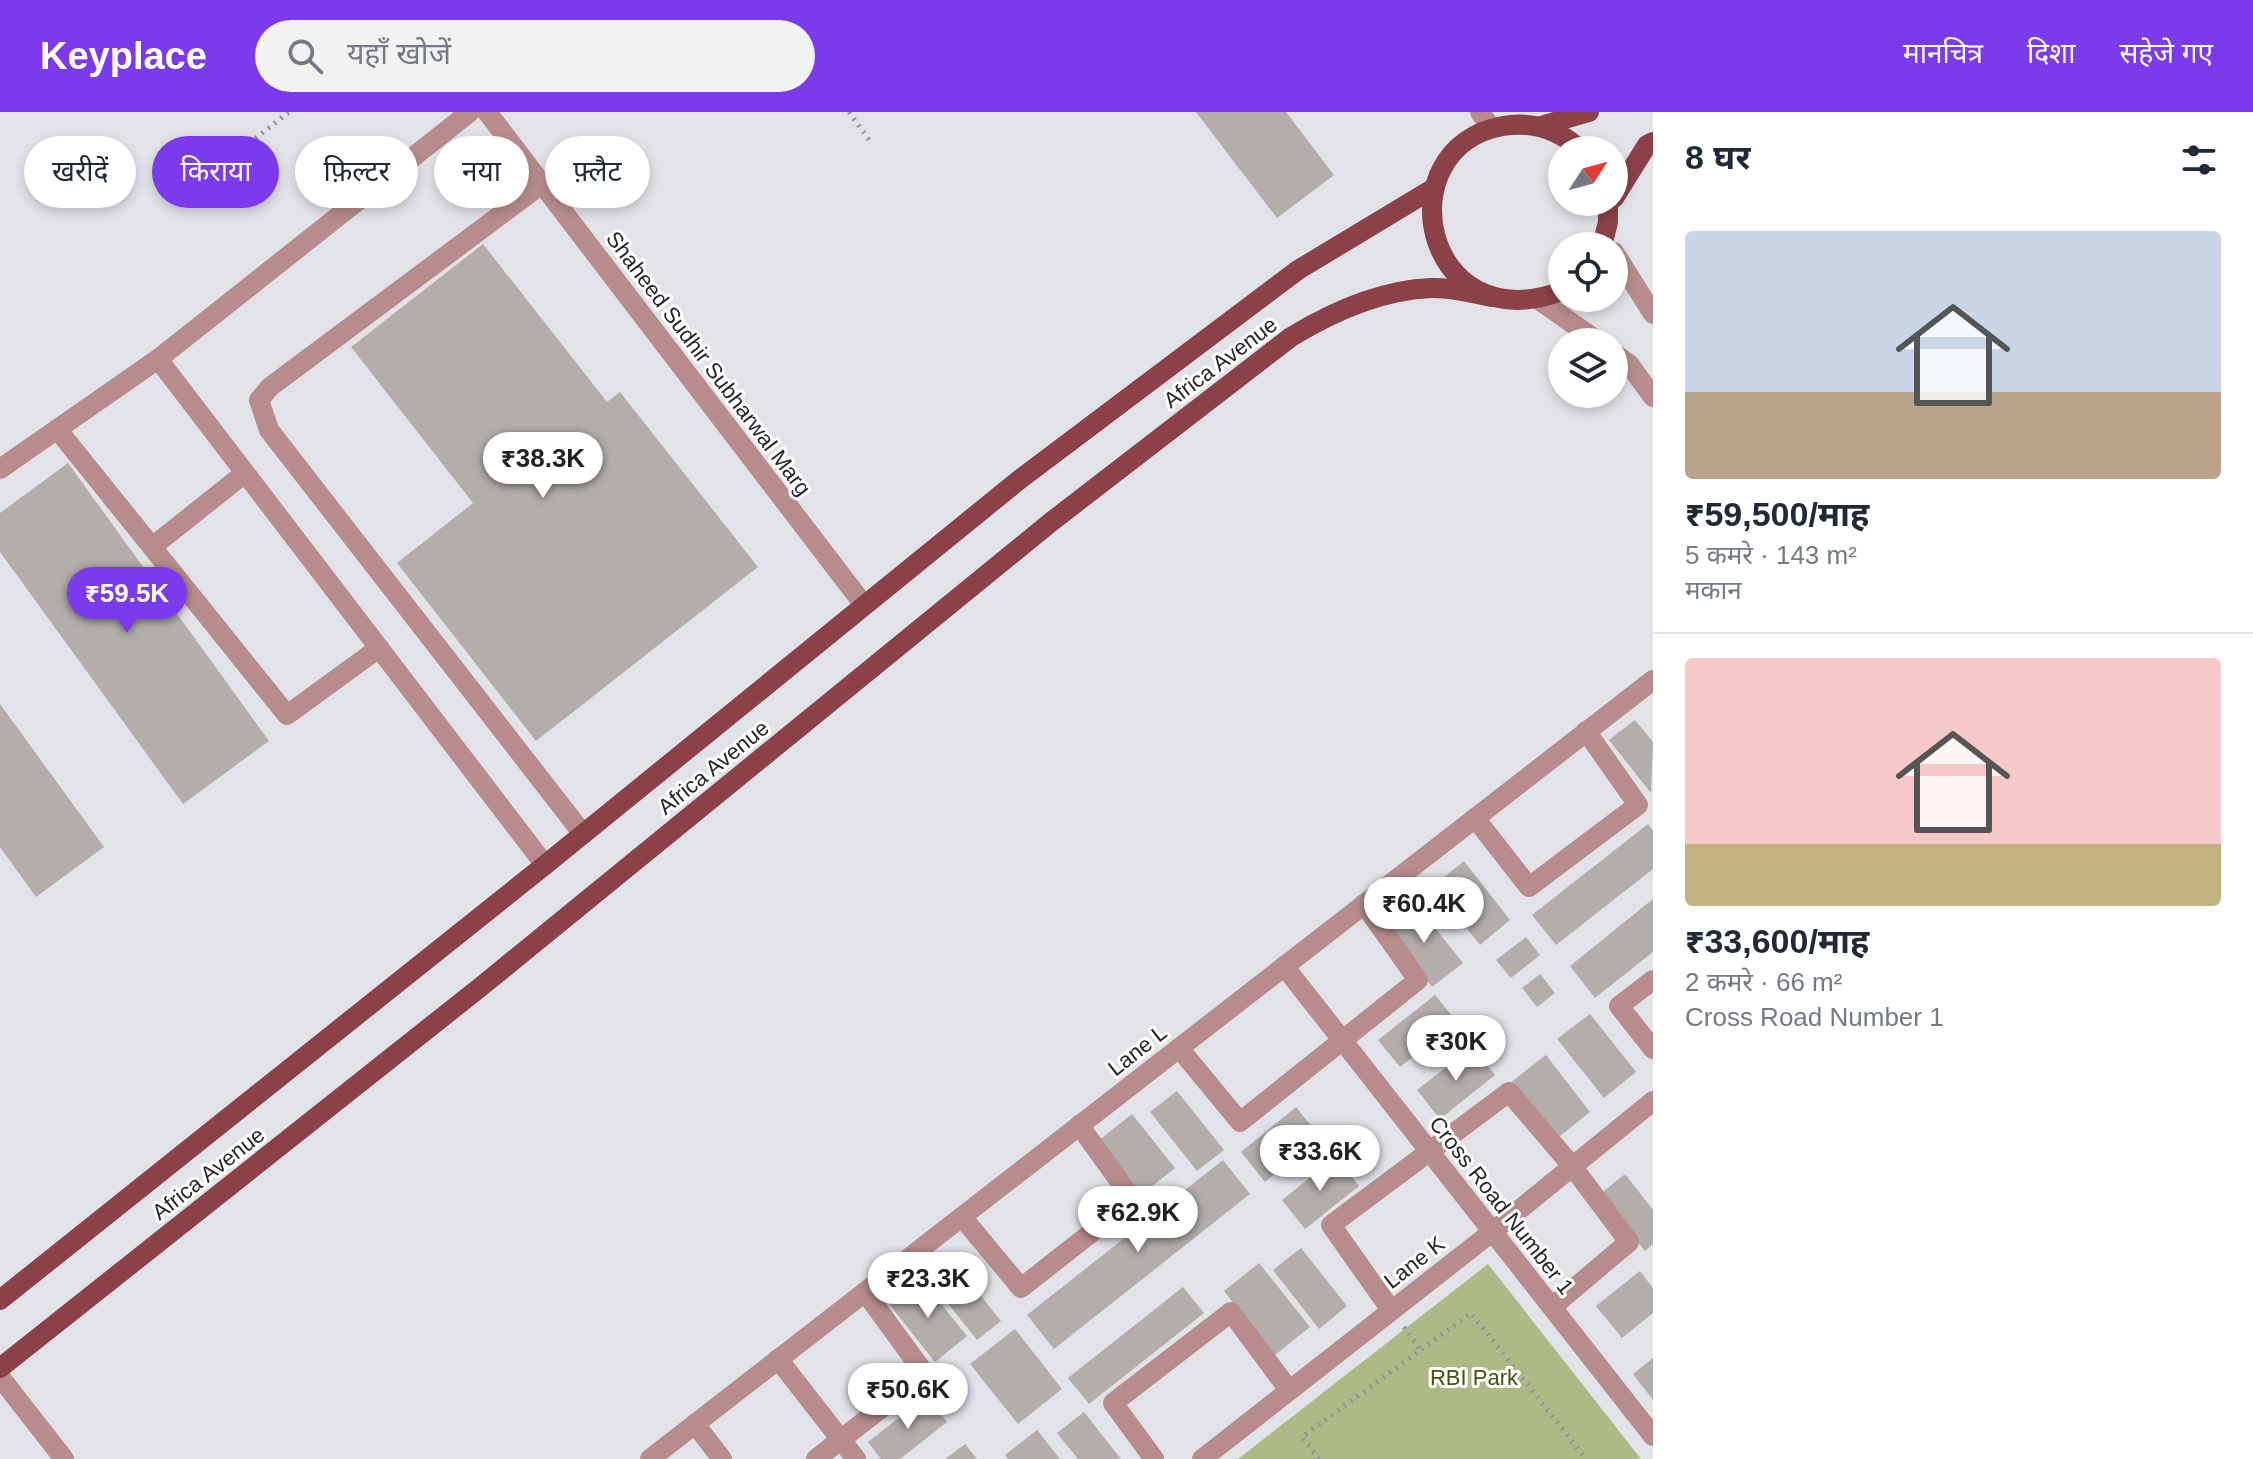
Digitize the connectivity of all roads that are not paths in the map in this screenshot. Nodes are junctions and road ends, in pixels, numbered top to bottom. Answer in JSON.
{"nodes":[{"id":1,"x":470,"y":112,"type":"edge"},
{"id":2,"x":487,"y":112,"type":"edge"},
{"id":3,"x":1589,"y":112,"type":"edge"},
{"id":4,"x":1486,"y":120,"type":"edge"},
{"id":5,"x":1541,"y":126,"type":"junction"},
{"id":6,"x":1565,"y":136,"type":"edge"},
{"id":7,"x":1653,"y":142,"type":"edge"},
{"id":8,"x":1628,"y":174,"type":"edge"},
{"id":9,"x":542,"y":184,"type":"junction"},
{"id":10,"x":1434,"y":188,"type":"junction"},
{"id":11,"x":1628,"y":276,"type":"edge"},
{"id":12,"x":1548,"y":296,"type":"edge"},
{"id":13,"x":1492,"y":297,"type":"junction"},
{"id":14,"x":1539,"y":300,"type":"junction"},
{"id":15,"x":1653,"y":314,"type":"edge"},
{"id":16,"x":1579,"y":328,"type":"edge"},
{"id":17,"x":158,"y":359,"type":"junction"},
{"id":18,"x":1628,"y":363,"type":"edge"},
{"id":19,"x":1653,"y":397,"type":"edge"},
{"id":20,"x":57,"y":429,"type":"junction"},
{"id":21,"x":0,"y":469,"type":"edge"},
{"id":22,"x":245,"y":473,"type":"junction"},
{"id":23,"x":152,"y":547,"type":"junction"},
{"id":24,"x":864,"y":605,"type":"junction"},
{"id":25,"x":379,"y":648,"type":"junction"},
{"id":26,"x":1653,"y":680,"type":"edge"},
{"id":27,"x":1586,"y":731,"type":"junction"},
{"id":28,"x":1475,"y":818,"type":"junction"},
{"id":29,"x":583,"y":834,"type":"junction"},
{"id":30,"x":545,"y":865,"type":"junction"},
{"id":31,"x":1364,"y":904,"type":"junction"},
{"id":32,"x":1284,"y":966,"type":"junction"},
{"id":33,"x":1653,"y":980,"type":"edge"},
{"id":34,"x":1343,"y":1041,"type":"junction"},
{"id":35,"x":1179,"y":1048,"type":"junction"},
{"id":36,"x":1653,"y":1049,"type":"edge"},
{"id":37,"x":1653,"y":1101,"type":"edge"},
{"id":38,"x":1079,"y":1125,"type":"junction"},
{"id":39,"x":1431,"y":1153,"type":"junction"},
{"id":40,"x":1572,"y":1166,"type":"junction"},
{"id":41,"x":962,"y":1217,"type":"junction"},
{"id":42,"x":1492,"y":1232,"type":"junction"},
{"id":43,"x":865,"y":1292,"type":"junction"},
{"id":44,"x":0,"y":1300,"type":"edge"},
{"id":45,"x":1552,"y":1307,"type":"junction"},
{"id":46,"x":1391,"y":1310,"type":"junction"},
{"id":47,"x":778,"y":1359,"type":"junction"},
{"id":48,"x":0,"y":1368,"type":"edge"},
{"id":49,"x":0,"y":1377,"type":"edge"},
{"id":50,"x":1289,"y":1390,"type":"junction"},
{"id":51,"x":1649,"y":1422,"type":"edge"},
{"id":52,"x":695,"y":1424,"type":"junction"},
{"id":53,"x":841,"y":1439,"type":"junction"},
{"id":54,"x":64,"y":1459,"type":"edge"},
{"id":55,"x":650,"y":1459,"type":"edge"},
{"id":56,"x":722,"y":1459,"type":"edge"},
{"id":57,"x":816,"y":1459,"type":"edge"},
{"id":58,"x":856,"y":1459,"type":"edge"},
{"id":59,"x":1154,"y":1459,"type":"edge"},
{"id":60,"x":1202,"y":1459,"type":"edge"}],
"edges":[{"from":1,"to":17,"type":"street"},
{"from":2,"to":9,"type":"street","name":"Shaheed Sudhir Subharwal Marg"},
{"from":3,"to":5,"type":"main road"},
{"from":4,"to":5,"type":"main road"},
{"from":4,"to":10,"type":"main road"},
{"from":5,"to":6,"type":"main road"},
{"from":7,"to":8,"type":"main road"},
{"from":9,"to":24,"type":"street","name":"Shaheed Sudhir Subharwal Marg"},
{"from":9,"to":29,"type":"street"},
{"from":10,"to":13,"type":"main road"},
{"from":10,"to":24,"type":"main road","name":"Africa Avenue"},
{"from":11,"to":15,"type":"street"},
{"from":12,"to":14,"type":"main road"},
{"from":13,"to":14,"type":"main road","name":"Africa Avenue"},
{"from":13,"to":48,"type":"main road","name":"Africa Avenue"},
{"from":14,"to":16,"type":"street"},
{"from":17,"to":20,"type":"street"},
{"from":17,"to":22,"type":"street"},
{"from":18,"to":19,"type":"street"},
{"from":20,"to":21,"type":"street"},
{"from":20,"to":23,"type":"street"},
{"from":22,"to":23,"type":"street"},
{"from":22,"to":25,"type":"street"},
{"from":23,"to":25,"type":"street"},
{"from":24,"to":29,"type":"main road","name":"Africa Avenue"},
{"from":25,"to":30,"type":"street"},
{"from":26,"to":27,"type":"street","name":"Lane L"},
{"from":27,"to":28,"type":"street","name":"Lane L"},
{"from":27,"to":28,"type":"street"},
{"from":28,"to":31,"type":"street","name":"Lane L"},
{"from":29,"to":30,"type":"main road","name":"Africa Avenue"},
{"from":30,"to":44,"type":"main road","name":"Africa Avenue"},
{"from":31,"to":32,"type":"street","name":"Lane L"},
{"from":31,"to":34,"type":"street"},
{"from":32,"to":34,"type":"street","name":"Cross Road Number 1"},
{"from":32,"to":35,"type":"street","name":"Lane L"},
{"from":33,"to":36,"type":"street"},
{"from":34,"to":35,"type":"street"},
{"from":34,"to":39,"type":"street","name":"Cross Road Number 1"},
{"from":35,"to":38,"type":"street","name":"Lane L"},
{"from":37,"to":40,"type":"street","name":"Lane K"},
{"from":38,"to":41,"type":"street","name":"Lane L"},
{"from":38,"to":41,"type":"street"},
{"from":39,"to":40,"type":"street"},
{"from":39,"to":42,"type":"street","name":"Cross Road Number 1"},
{"from":39,"to":46,"type":"street"},
{"from":40,"to":42,"type":"street","name":"Lane K"},
{"from":40,"to":45,"type":"street"},
{"from":41,"to":43,"type":"street","name":"Lane L"},
{"from":42,"to":45,"type":"street","name":"Cross Road Number 1"},
{"from":42,"to":46,"type":"street","name":"Lane K"},
{"from":43,"to":47,"type":"street","name":"Lane L"},
{"from":43,"to":53,"type":"street"},
{"from":45,"to":51,"type":"street","name":"Cross Road Number 1"},
{"from":46,"to":50,"type":"street","name":"Lane K"},
{"from":47,"to":52,"type":"street","name":"Lane L"},
{"from":47,"to":53,"type":"street"},
{"from":49,"to":54,"type":"street"},
{"from":50,"to":59,"type":"street"},
{"from":50,"to":60,"type":"street","name":"Lane K"},
{"from":52,"to":55,"type":"street","name":"Lane L"},
{"from":52,"to":56,"type":"street"},
{"from":53,"to":57,"type":"street"},
{"from":53,"to":58,"type":"street"}]}
